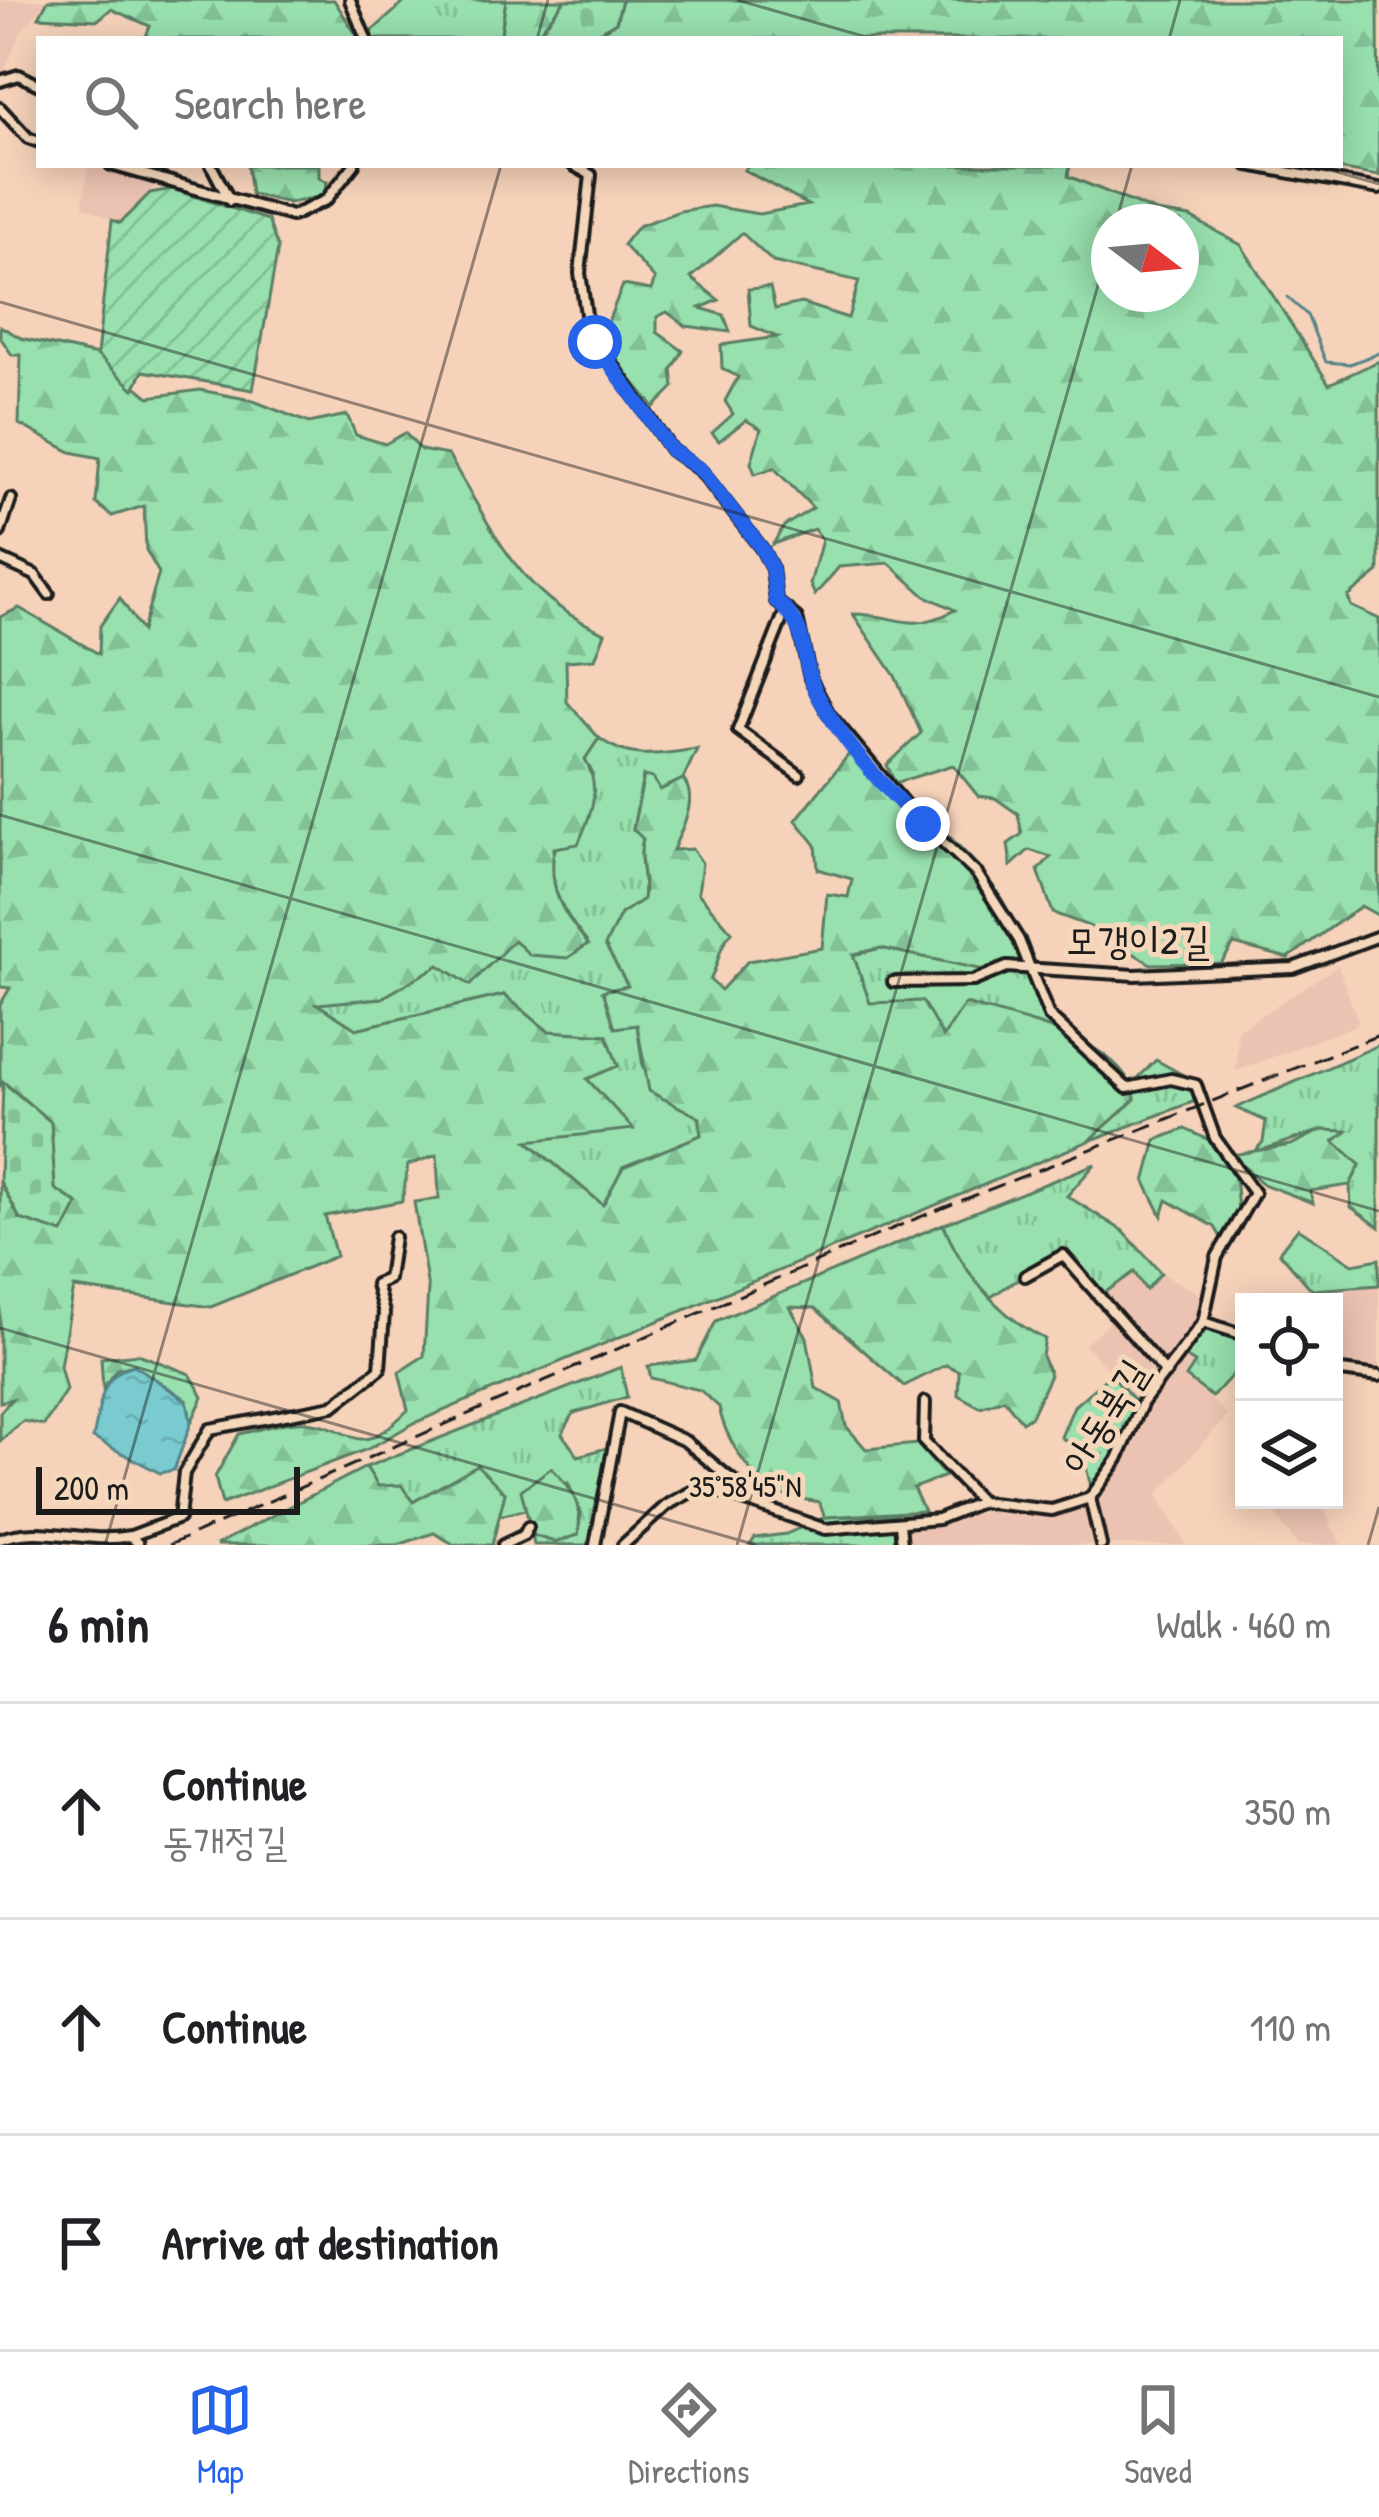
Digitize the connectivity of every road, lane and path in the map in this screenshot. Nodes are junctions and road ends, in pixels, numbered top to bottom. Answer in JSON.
{"nodes":[{"id":1,"x":350,"y":0,"type":"edge"},
{"id":2,"x":365,"y":36,"type":"edge"},
{"id":3,"x":0,"y":81,"type":"edge"},
{"id":4,"x":36,"y":84,"type":"edge"},
{"id":5,"x":0,"y":108,"type":"edge"},
{"id":6,"x":36,"y":141,"type":"edge"},
{"id":7,"x":121,"y":168,"type":"edge"},
{"id":8,"x":213,"y":168,"type":"edge"},
{"id":9,"x":352,"y":168,"type":"edge"},
{"id":10,"x":578,"y":168,"type":"edge"},
{"id":11,"x":1264,"y":168,"type":"edge"},
{"id":12,"x":1379,"y":189,"type":"edge"},
{"id":13,"x":231,"y":202,"type":"junction"},
{"id":14,"x":11,"y":499,"type":"dead end"},
{"id":15,"x":0,"y":532,"type":"edge"},
{"id":16,"x":0,"y":559,"type":"edge"},
{"id":17,"x":49,"y":594,"type":"dead end"},
{"id":18,"x":786,"y":609,"type":"junction"},
{"id":19,"x":799,"y":775,"type":"dead end"},
{"id":20,"x":1379,"y":936,"type":"edge"},
{"id":21,"x":1030,"y":967,"type":"junction"},
{"id":22,"x":893,"y":982,"type":"dead end"},
{"id":23,"x":394,"y":1237,"type":"dead end"},
{"id":24,"x":1025,"y":1276,"type":"dead end"},
{"id":25,"x":1203,"y":1322,"type":"junction"},
{"id":26,"x":1235,"y":1332,"type":"edge"},
{"id":27,"x":1343,"y":1371,"type":"edge"},
{"id":28,"x":1166,"y":1373,"type":"junction"},
{"id":29,"x":1379,"y":1376,"type":"edge"},
{"id":30,"x":925,"y":1402,"type":"dead end"},
{"id":31,"x":1090,"y":1498,"type":"junction"},
{"id":32,"x":981,"y":1502,"type":"junction"},
{"id":33,"x":760,"y":1503,"type":"junction"},
{"id":34,"x":900,"y":1523,"type":"junction"},
{"id":35,"x":528,"y":1527,"type":"dead end"},
{"id":36,"x":0,"y":1539,"type":"edge"},
{"id":37,"x":134,"y":1540,"type":"edge"},
{"id":38,"x":503,"y":1545,"type":"edge"},
{"id":39,"x":595,"y":1545,"type":"edge"},
{"id":40,"x":623,"y":1545,"type":"edge"},
{"id":41,"x":902,"y":1545,"type":"edge"},
{"id":42,"x":1101,"y":1545,"type":"edge"}],
"edges":[{"from":1,"to":2,"type":"street"},
{"from":3,"to":4,"type":"street"},
{"from":5,"to":6,"type":"street"},
{"from":7,"to":13,"type":"street"},
{"from":8,"to":13,"type":"street"},
{"from":9,"to":13,"type":"street"},
{"from":10,"to":18,"type":"street"},
{"from":11,"to":12,"type":"street"},
{"from":14,"to":15,"type":"street"},
{"from":16,"to":17,"type":"street"},
{"from":18,"to":19,"type":"street"},
{"from":18,"to":21,"type":"street"},
{"from":20,"to":21,"type":"street","name":"모갱이2길"},
{"from":21,"to":22,"type":"street","name":"모갱이2길"},
{"from":21,"to":25,"type":"street","name":"아동북길"},
{"from":23,"to":37,"type":"street"},
{"from":24,"to":28,"type":"street"},
{"from":25,"to":26,"type":"street"},
{"from":25,"to":28,"type":"street","name":"아동북길"},
{"from":27,"to":29,"type":"street"},
{"from":28,"to":31,"type":"street","name":"아동북길"},
{"from":30,"to":32,"type":"street"},
{"from":31,"to":32,"type":"street","name":"아동북길"},
{"from":31,"to":42,"type":"street"},
{"from":32,"to":34,"type":"street","name":"아동북길"},
{"from":33,"to":34,"type":"street","name":"아동북길"},
{"from":33,"to":39,"type":"street","name":"아동북길"},
{"from":33,"to":40,"type":"street","name":"아동북길"},
{"from":34,"to":41,"type":"street"},
{"from":35,"to":38,"type":"street"},
{"from":36,"to":37,"type":"street"}]}
